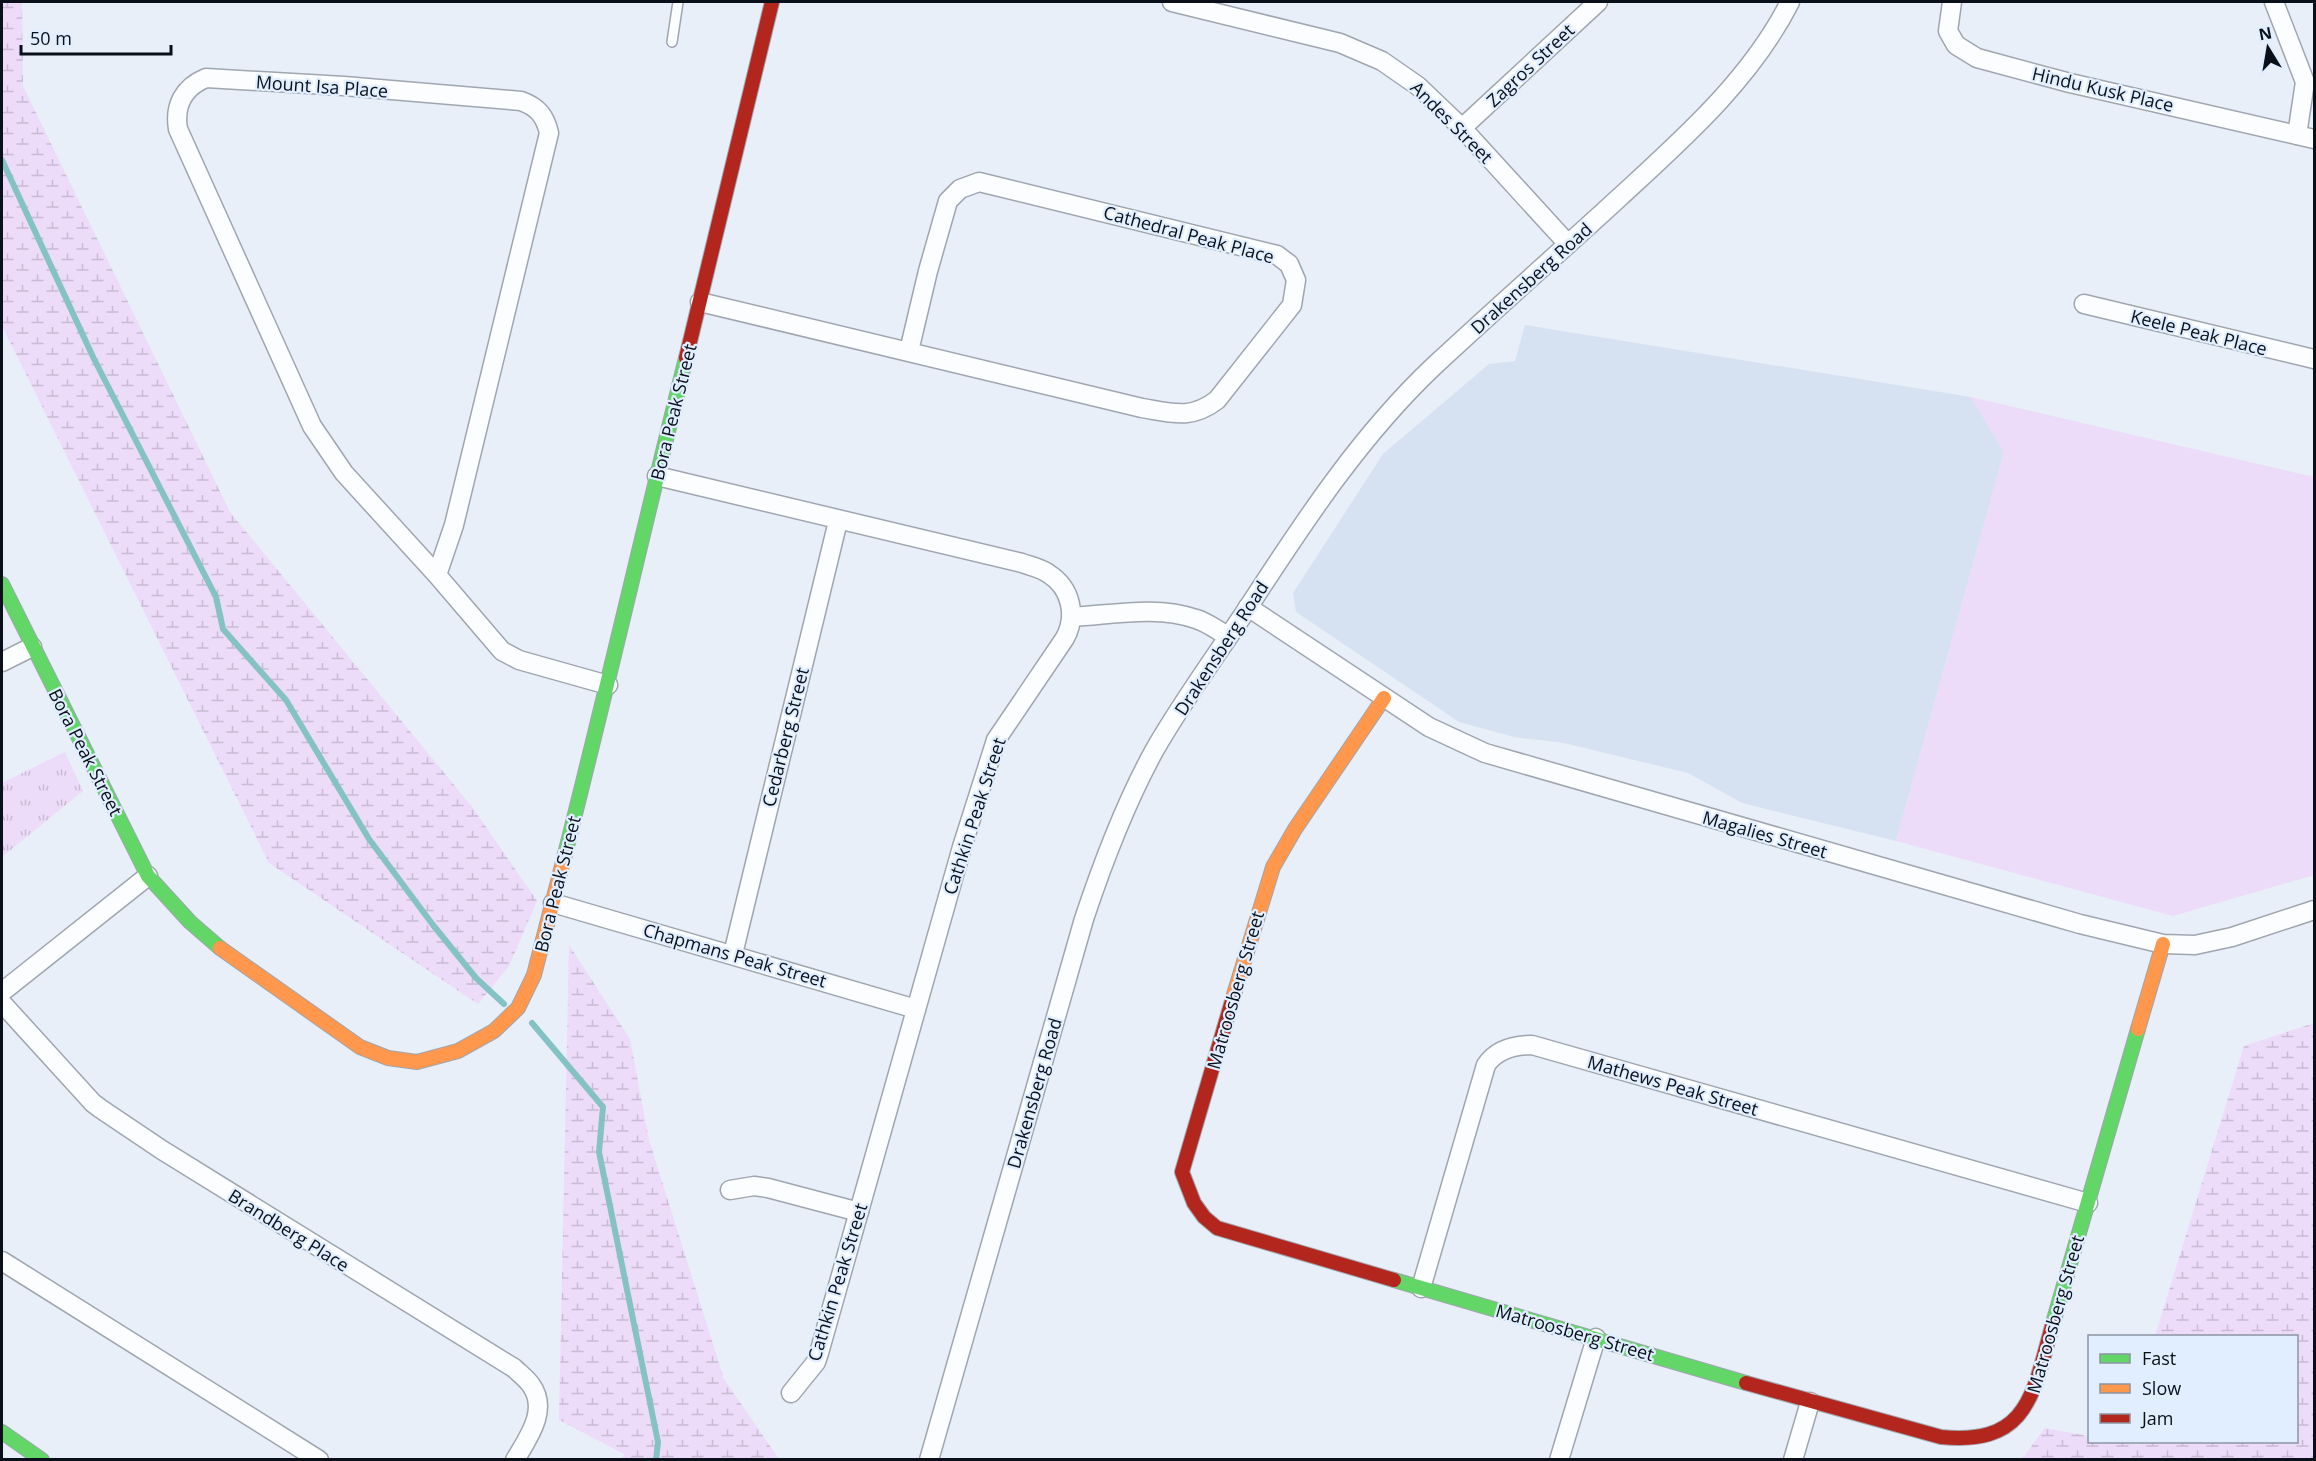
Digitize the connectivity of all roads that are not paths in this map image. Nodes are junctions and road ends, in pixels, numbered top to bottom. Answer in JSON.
{"nodes":[{"id":1,"x":678,"y":2,"type":"edge"},
{"id":2,"x":772,"y":2,"type":"edge"},
{"id":3,"x":1172,"y":2,"type":"edge"},
{"id":4,"x":1598,"y":2,"type":"edge"},
{"id":5,"x":1790,"y":2,"type":"edge"},
{"id":6,"x":1952,"y":2,"type":"edge"},
{"id":7,"x":2274,"y":2,"type":"edge"},
{"id":8,"x":672,"y":42,"type":"dead end"},
{"id":9,"x":1462,"y":128,"type":"junction"},
{"id":10,"x":2306,"y":137,"type":"edge"},
{"id":11,"x":1568,"y":244,"type":"junction"},
{"id":12,"x":700,"y":302,"type":"junction"},
{"id":13,"x":2084,"y":304,"type":"dead end"},
{"id":14,"x":909,"y":351,"type":"junction"},
{"id":15,"x":2314,"y":359,"type":"edge"},
{"id":16,"x":657,"y":476,"type":"junction"},
{"id":17,"x":838,"y":521,"type":"junction"},
{"id":18,"x":437,"y":575,"type":"junction"},
{"id":19,"x":2,"y":584,"type":"edge"},
{"id":20,"x":1248,"y":607,"type":"junction"},
{"id":21,"x":1072,"y":617,"type":"junction"},
{"id":22,"x":1228,"y":636,"type":"junction"},
{"id":23,"x":32,"y":647,"type":"junction"},
{"id":24,"x":2,"y":662,"type":"edge"},
{"id":25,"x":608,"y":685,"type":"junction"},
{"id":26,"x":1384,"y":698,"type":"junction"},
{"id":27,"x":148,"y":876,"type":"junction"},
{"id":28,"x":553,"y":903,"type":"junction"},
{"id":29,"x":2314,"y":910,"type":"edge"},
{"id":30,"x":2163,"y":944,"type":"junction"},
{"id":31,"x":733,"y":954,"type":"junction"},
{"id":32,"x":2,"y":993,"type":"edge"},
{"id":33,"x":2,"y":1003,"type":"edge"},
{"id":34,"x":916,"y":1009,"type":"junction"},
{"id":35,"x":730,"y":1190,"type":"dead end"},
{"id":36,"x":2088,"y":1203,"type":"junction"},
{"id":37,"x":860,"y":1212,"type":"junction"},
{"id":38,"x":2,"y":1261,"type":"edge"},
{"id":39,"x":1421,"y":1288,"type":"junction"},
{"id":40,"x":1596,"y":1338,"type":"junction"},
{"id":41,"x":791,"y":1394,"type":"dead end"},
{"id":42,"x":1810,"y":1402,"type":"junction"},
{"id":43,"x":2,"y":1432,"type":"edge"},
{"id":44,"x":33,"y":1457,"type":"edge"},
{"id":45,"x":319,"y":1460,"type":"edge"},
{"id":46,"x":515,"y":1460,"type":"edge"},
{"id":47,"x":929,"y":1460,"type":"edge"},
{"id":48,"x":1559,"y":1460,"type":"edge"},
{"id":49,"x":1793,"y":1460,"type":"edge"}],
"edges":[{"from":1,"to":8,"type":"lane"},
{"from":2,"to":12,"type":"street","name":"Bora Peak Street"},
{"from":3,"to":9,"type":"street","name":"Andes Street"},
{"from":4,"to":9,"type":"street","name":"Zagros Street"},
{"from":5,"to":11,"type":"street","name":"Drakensberg Road"},
{"from":6,"to":10,"type":"street","name":"Hindu Kusk Place"},
{"from":7,"to":10,"type":"street","name":"Hindu Kusk Place"},
{"from":9,"to":11,"type":"street","name":"Andes Street"},
{"from":11,"to":20,"type":"street","name":"Drakensberg Road"},
{"from":12,"to":14,"type":"street","name":"Cathedral Peak Place"},
{"from":12,"to":16,"type":"street","name":"Bora Peak Street"},
{"from":13,"to":15,"type":"street","name":"Keele Peak Place"},
{"from":14,"to":14,"type":"street","name":"Cathedral Peak Place"},
{"from":16,"to":17,"type":"street"},
{"from":16,"to":25,"type":"street","name":"Bora Peak Street"},
{"from":17,"to":21,"type":"street"},
{"from":17,"to":31,"type":"street","name":"Cedarberg Street"},
{"from":18,"to":18,"type":"street","name":"Mount Isa Place"},
{"from":18,"to":25,"type":"street","name":"Mount Isa Place"},
{"from":19,"to":23,"type":"street","name":"Bora Peak Street"},
{"from":20,"to":22,"type":"street","name":"Drakensberg Road"},
{"from":20,"to":26,"type":"street","name":"Magalies Street"},
{"from":21,"to":22,"type":"street"},
{"from":21,"to":34,"type":"street","name":"Cathkin Peak Street"},
{"from":22,"to":47,"type":"street","name":"Drakensberg Road"},
{"from":23,"to":24,"type":"street"},
{"from":23,"to":27,"type":"street","name":"Bora Peak Street"},
{"from":25,"to":28,"type":"street","name":"Bora Peak Street"},
{"from":26,"to":30,"type":"street","name":"Magalies Street"},
{"from":26,"to":39,"type":"street","name":"Matroosberg Street"},
{"from":27,"to":28,"type":"street","name":"Bora Peak Street"},
{"from":27,"to":32,"type":"street"},
{"from":28,"to":31,"type":"street","name":"Chapmans Peak Street"},
{"from":29,"to":30,"type":"street","name":"Magalies Street"},
{"from":30,"to":36,"type":"street","name":"Matroosberg Street"},
{"from":31,"to":34,"type":"street","name":"Chapmans Peak Street"},
{"from":33,"to":46,"type":"street","name":"Brandberg Place"},
{"from":34,"to":37,"type":"street","name":"Cathkin Peak Street"},
{"from":35,"to":37,"type":"street"},
{"from":36,"to":39,"type":"street","name":"Mathews Peak Street"},
{"from":36,"to":42,"type":"street","name":"Matroosberg Street"},
{"from":37,"to":41,"type":"street","name":"Cathkin Peak Street"},
{"from":38,"to":45,"type":"street"},
{"from":39,"to":40,"type":"street","name":"Matroosberg Street"},
{"from":40,"to":42,"type":"street","name":"Matroosberg Street"},
{"from":40,"to":48,"type":"street"},
{"from":42,"to":49,"type":"street"},
{"from":43,"to":44,"type":"street"}]}
